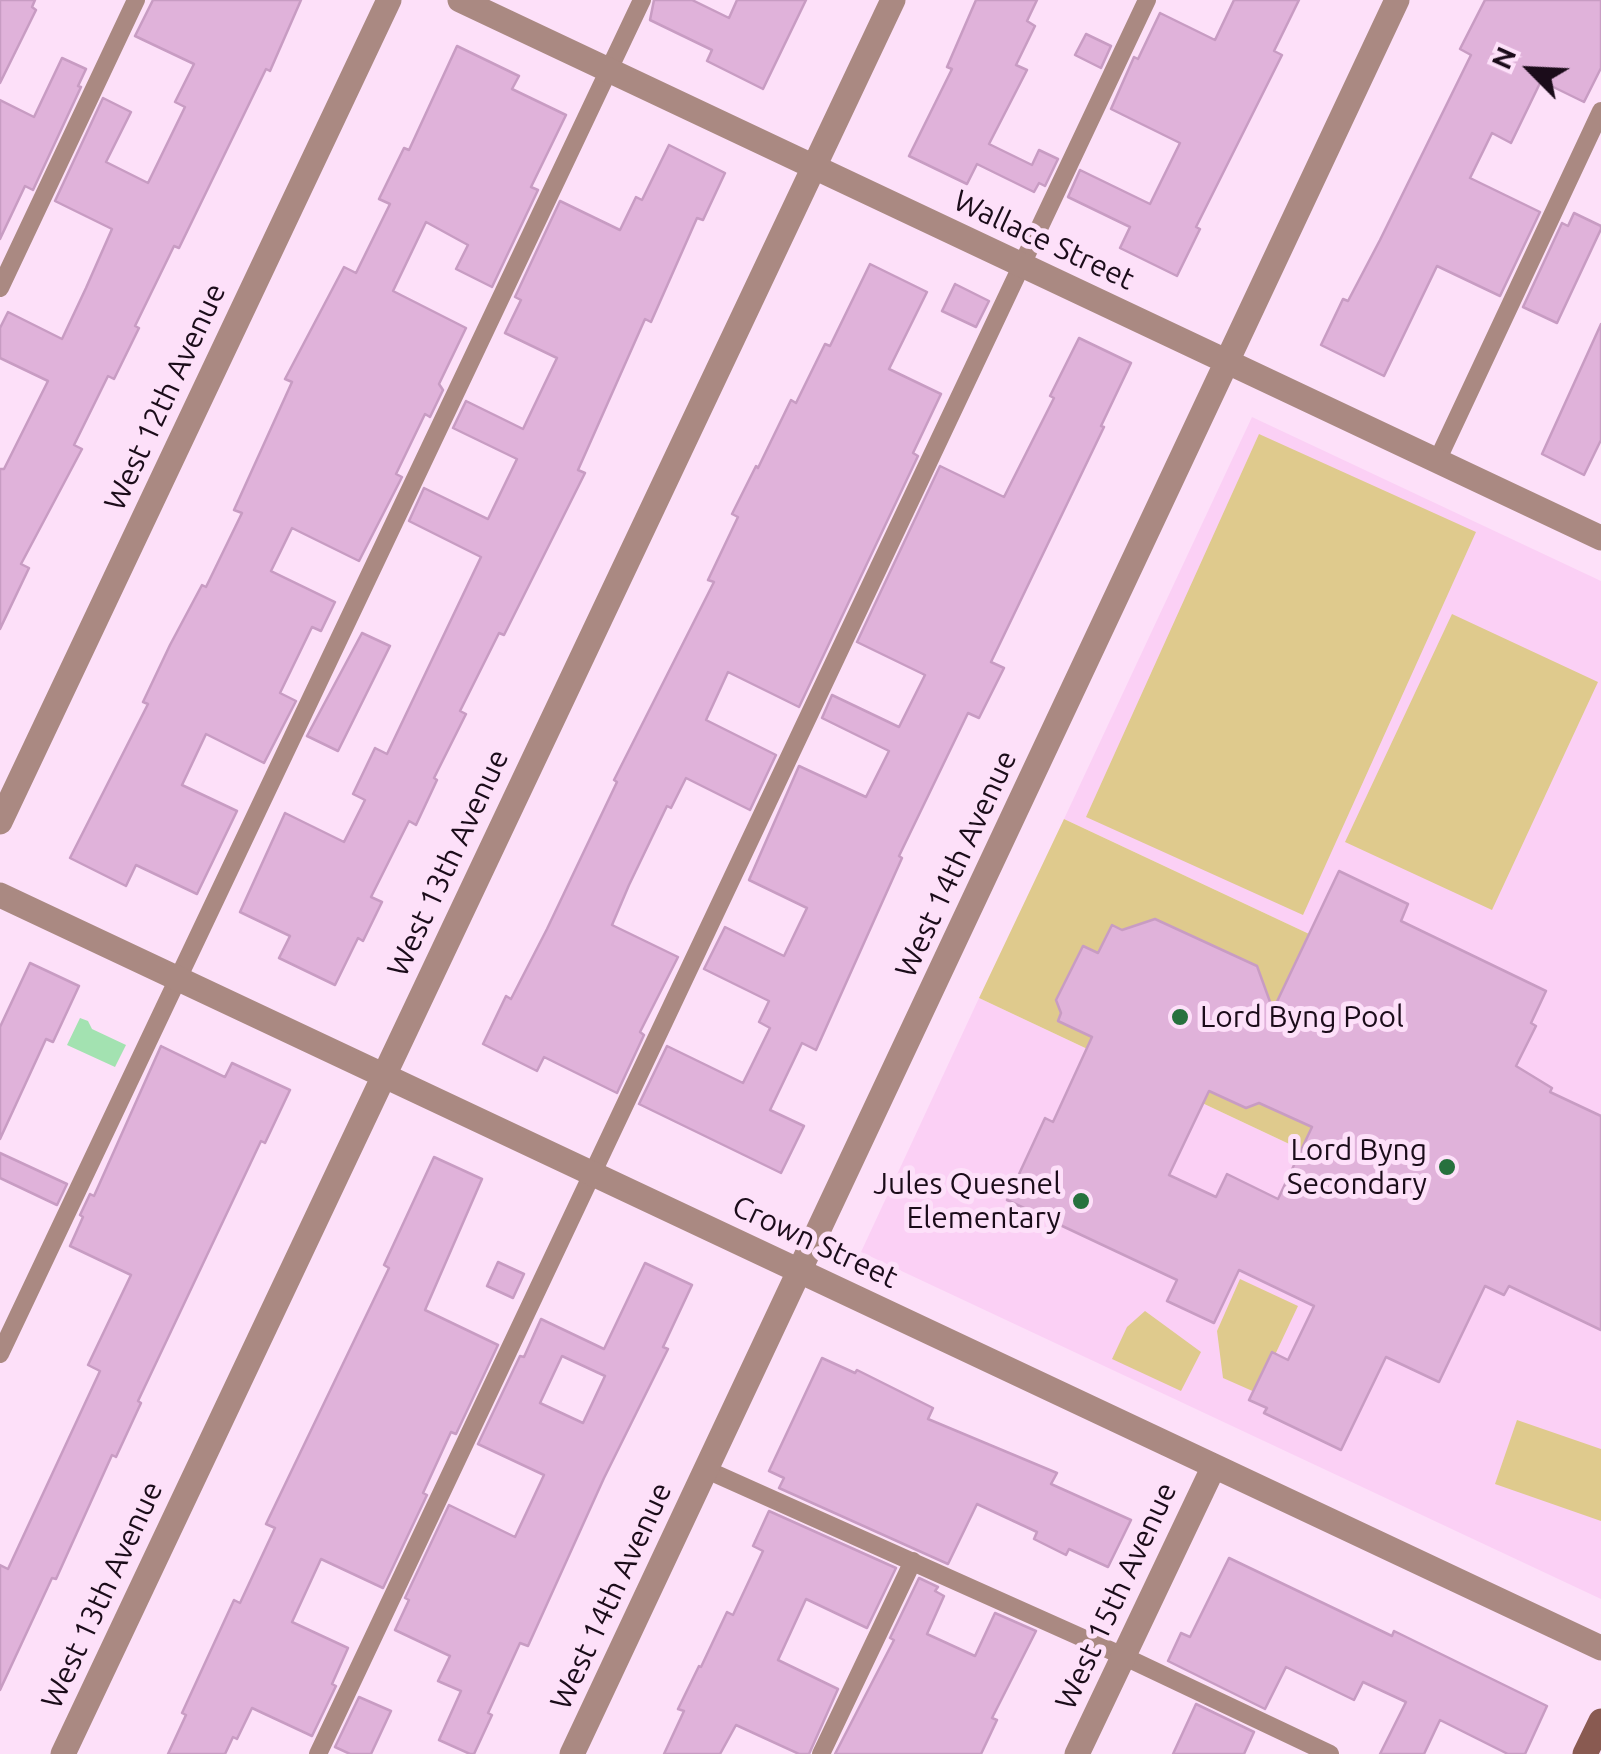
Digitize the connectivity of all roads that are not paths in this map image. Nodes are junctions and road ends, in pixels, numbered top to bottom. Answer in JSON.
{"nodes":[{"id":1,"x":136,"y":0,"type":"edge"},
{"id":2,"x":389,"y":0,"type":"edge"},
{"id":3,"x":460,"y":0,"type":"edge"},
{"id":4,"x":642,"y":0,"type":"edge"},
{"id":5,"x":892,"y":0,"type":"edge"},
{"id":6,"x":1147,"y":0,"type":"edge"},
{"id":7,"x":1397,"y":0,"type":"edge"},
{"id":8,"x":609,"y":70,"type":"junction"},
{"id":9,"x":1601,"y":111,"type":"edge"},
{"id":10,"x":814,"y":166,"type":"junction"},
{"id":11,"x":1021,"y":266,"type":"junction"},
{"id":12,"x":0,"y":288,"type":"edge"},
{"id":13,"x":1226,"y":362,"type":"junction"},
{"id":14,"x":1437,"y":461,"type":"junction"},
{"id":15,"x":1601,"y":538,"type":"edge"},
{"id":16,"x":0,"y":822,"type":"edge"},
{"id":17,"x":0,"y":896,"type":"edge"},
{"id":18,"x":176,"y":978,"type":"junction"},
{"id":19,"x":382,"y":1076,"type":"junction"},
{"id":20,"x":594,"y":1174,"type":"junction"},
{"id":21,"x":801,"y":1271,"type":"junction"},
{"id":22,"x":0,"y":1354,"type":"edge"},
{"id":23,"x":1214,"y":1466,"type":"junction"},
{"id":24,"x":707,"y":1470,"type":"junction"},
{"id":25,"x":912,"y":1562,"type":"junction"},
{"id":26,"x":1601,"y":1648,"type":"edge"},
{"id":27,"x":1123,"y":1656,"type":"junction"},
{"id":28,"x":1601,"y":1721,"type":"edge"},
{"id":29,"x":63,"y":1754,"type":"edge"},
{"id":30,"x":318,"y":1754,"type":"edge"},
{"id":31,"x":572,"y":1754,"type":"edge"},
{"id":32,"x":821,"y":1754,"type":"edge"},
{"id":33,"x":1077,"y":1754,"type":"edge"},
{"id":34,"x":1328,"y":1754,"type":"edge"},
{"id":35,"x":1585,"y":1754,"type":"edge"}],
"edges":[{"from":1,"to":12,"type":"lane"},
{"from":2,"to":16,"type":"street","name":"West 12th Avenue"},
{"from":3,"to":8,"type":"street","name":"Wallace Street"},
{"from":4,"to":8,"type":"lane"},
{"from":5,"to":10,"type":"street","name":"West 13th Avenue"},
{"from":6,"to":11,"type":"lane"},
{"from":7,"to":13,"type":"street","name":"West 14th Avenue"},
{"from":8,"to":10,"type":"street","name":"Wallace Street"},
{"from":8,"to":18,"type":"lane"},
{"from":9,"to":14,"type":"lane"},
{"from":10,"to":11,"type":"street","name":"Wallace Street"},
{"from":10,"to":19,"type":"street","name":"West 13th Avenue"},
{"from":11,"to":13,"type":"street","name":"Wallace Street"},
{"from":11,"to":20,"type":"lane"},
{"from":13,"to":14,"type":"street","name":"Wallace Street"},
{"from":13,"to":21,"type":"street","name":"West 14th Avenue"},
{"from":14,"to":15,"type":"street","name":"Wallace Street"},
{"from":17,"to":18,"type":"street","name":"Crown Street"},
{"from":18,"to":19,"type":"street","name":"Crown Street"},
{"from":18,"to":22,"type":"lane"},
{"from":19,"to":20,"type":"street","name":"Crown Street"},
{"from":19,"to":29,"type":"street","name":"West 13th Avenue"},
{"from":20,"to":21,"type":"street","name":"Crown Street"},
{"from":20,"to":30,"type":"lane"},
{"from":21,"to":23,"type":"street","name":"Crown Street"},
{"from":21,"to":24,"type":"street","name":"West 14th Avenue"},
{"from":23,"to":26,"type":"street","name":"Crown Street"},
{"from":23,"to":27,"type":"street","name":"West 15th Avenue"},
{"from":24,"to":25,"type":"lane"},
{"from":24,"to":31,"type":"street","name":"West 14th Avenue"},
{"from":25,"to":27,"type":"lane"},
{"from":25,"to":32,"type":"lane"},
{"from":27,"to":33,"type":"street","name":"West 15th Avenue"},
{"from":27,"to":34,"type":"lane"},
{"from":28,"to":35,"type":"main road"}]}
